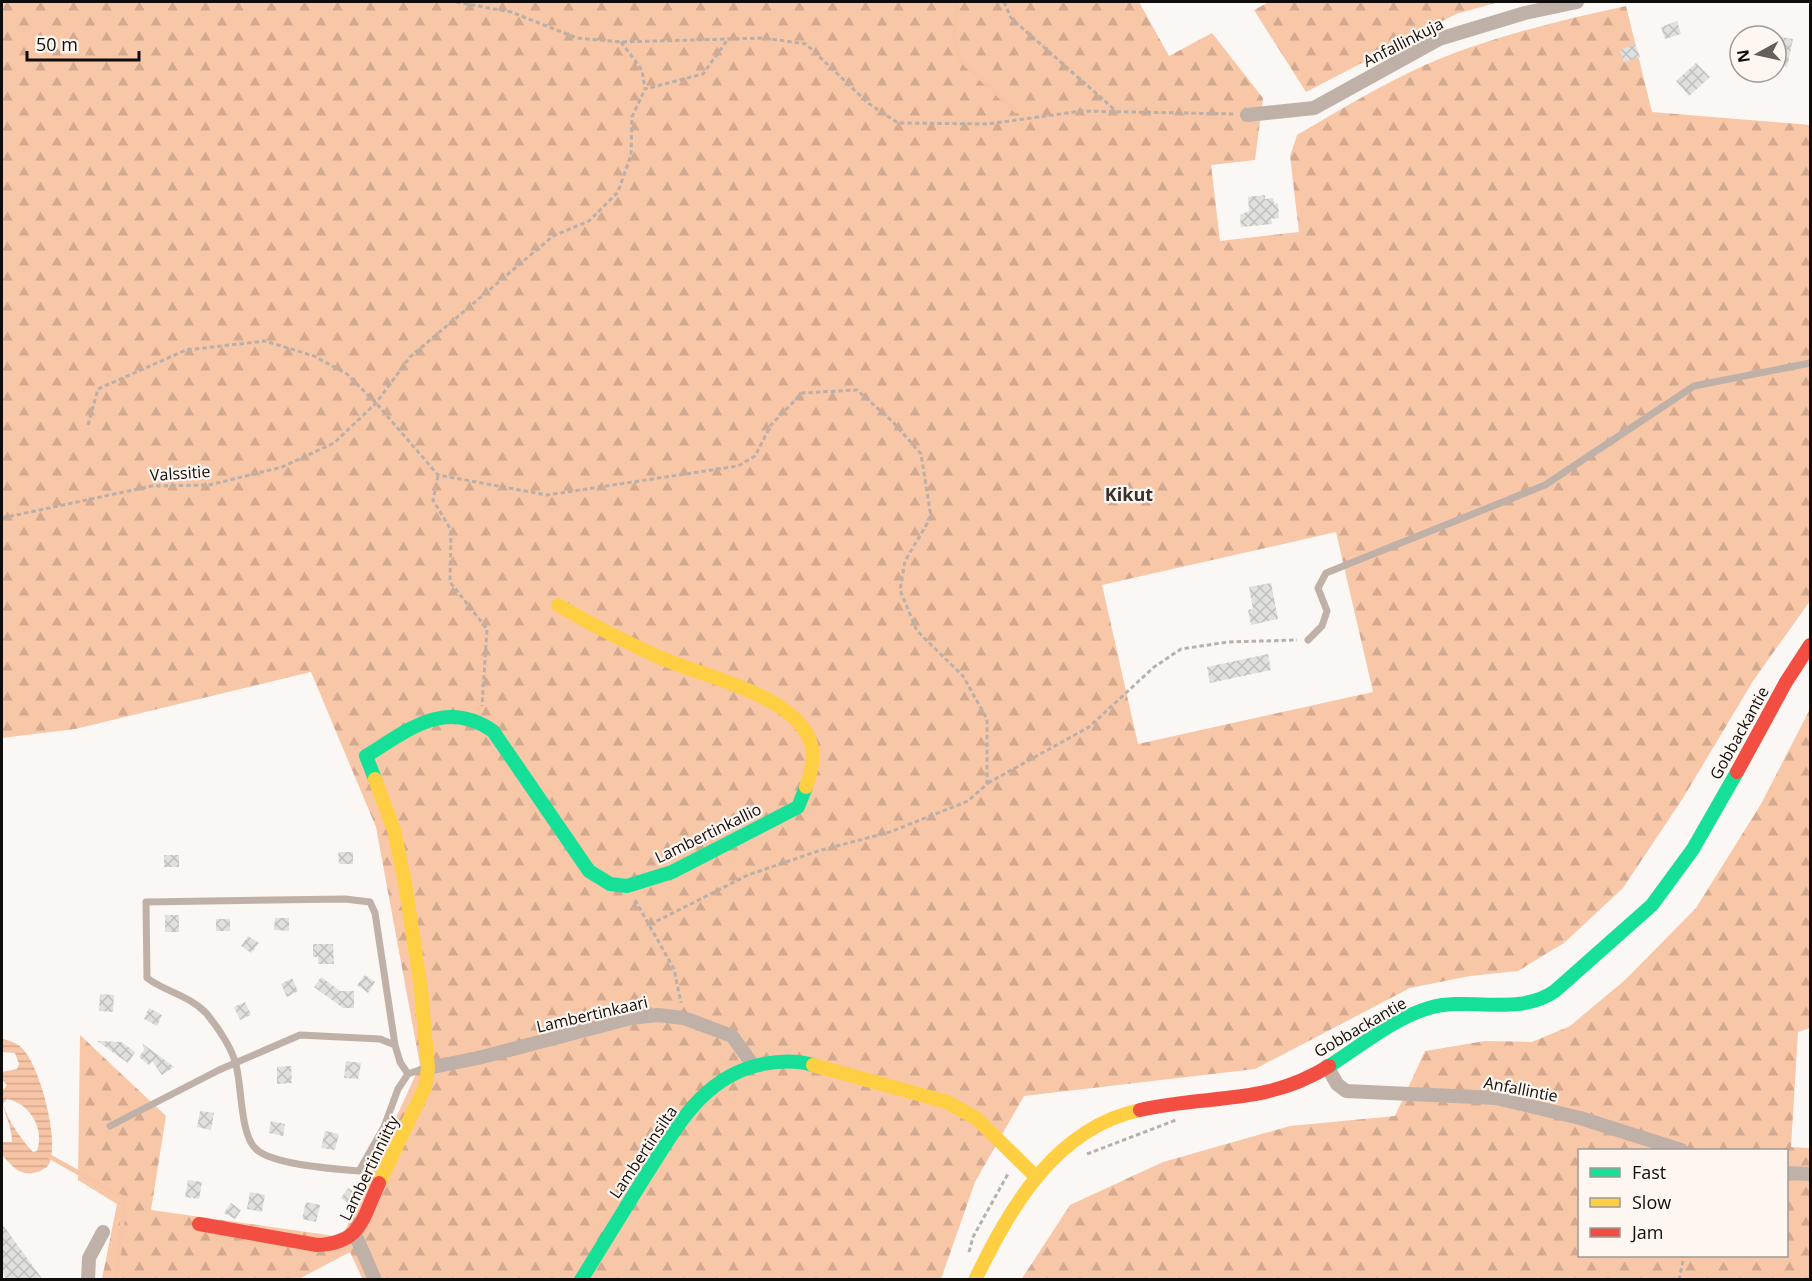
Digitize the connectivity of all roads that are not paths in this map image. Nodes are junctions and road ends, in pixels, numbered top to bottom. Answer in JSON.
{"nodes":[{"id":1,"x":1576,"y":2,"type":"edge"},
{"id":2,"x":1247,"y":115,"type":"road end"},
{"id":3,"x":1810,"y":363,"type":"edge"},
{"id":4,"x":558,"y":605,"type":"dead end"},
{"id":5,"x":1308,"y":640,"type":"road end"},
{"id":6,"x":1810,"y":645,"type":"edge"},
{"id":7,"x":395,"y":1045,"type":"junction"},
{"id":8,"x":236,"y":1063,"type":"junction"},
{"id":9,"x":753,"y":1065,"type":"junction"},
{"id":10,"x":1327,"y":1066,"type":"junction"},
{"id":11,"x":427,"y":1071,"type":"junction"},
{"id":12,"x":408,"y":1074,"type":"junction"},
{"id":13,"x":110,"y":1126,"type":"dead end"},
{"id":14,"x":1678,"y":1149,"type":"edge"},
{"id":15,"x":1788,"y":1173,"type":"edge"},
{"id":16,"x":1810,"y":1174,"type":"edge"},
{"id":17,"x":1035,"y":1175,"type":"junction"},
{"id":18,"x":199,"y":1224,"type":"dead end"},
{"id":19,"x":103,"y":1232,"type":"dead end"},
{"id":20,"x":355,"y":1234,"type":"junction"},
{"id":21,"x":88,"y":1280,"type":"edge"},
{"id":22,"x":375,"y":1280,"type":"edge"},
{"id":23,"x":581,"y":1280,"type":"edge"},
{"id":24,"x":975,"y":1280,"type":"edge"}],
"edges":[{"from":1,"to":2,"type":"street","name":"Anfallinkuja"},
{"from":3,"to":5,"type":"lane"},
{"from":4,"to":11,"type":"street","name":"Lambertinkallio"},
{"from":6,"to":10,"type":"street","name":"Gobbackantie"},
{"from":7,"to":8,"type":"lane"},
{"from":7,"to":8,"type":"lane"},
{"from":7,"to":12,"type":"lane"},
{"from":8,"to":12,"type":"lane"},
{"from":8,"to":13,"type":"lane"},
{"from":9,"to":11,"type":"street","name":"Lambertinkaari"},
{"from":9,"to":17,"type":"street"},
{"from":9,"to":23,"type":"street","name":"Lambertinsilta"},
{"from":10,"to":14,"type":"street","name":"Anfallintie"},
{"from":10,"to":17,"type":"street","name":"Gobbackantie"},
{"from":11,"to":12,"type":"lane"},
{"from":11,"to":20,"type":"street","name":"Lambertinniitty"},
{"from":15,"to":16,"type":"street"},
{"from":17,"to":24,"type":"street","name":"Gobbackantie"},
{"from":18,"to":20,"type":"street","name":"Lambertinniitty"},
{"from":19,"to":21,"type":"street"},
{"from":20,"to":22,"type":"street"}]}
